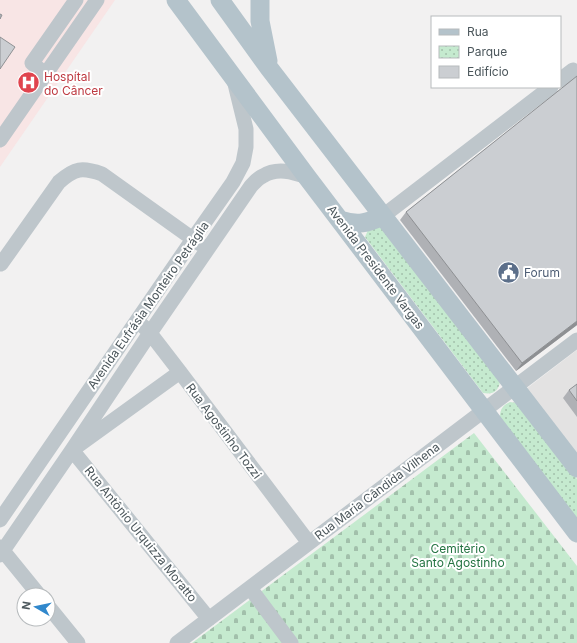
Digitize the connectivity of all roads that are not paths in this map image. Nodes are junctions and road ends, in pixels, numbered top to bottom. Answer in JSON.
{"nodes":[{"id":1,"x":76,"y":0,"type":"edge"},
{"id":2,"x":97,"y":0,"type":"edge"},
{"id":3,"x":176,"y":0,"type":"edge"},
{"id":4,"x":220,"y":0,"type":"edge"},
{"id":5,"x":260,"y":0,"type":"edge"},
{"id":6,"x":269,"y":68,"type":"junction"},
{"id":7,"x":573,"y":70,"type":"dead end"},
{"id":8,"x":45,"y":74,"type":"junction"},
{"id":9,"x":233,"y":76,"type":"junction"},
{"id":10,"x":561,"y":79,"type":"edge"},
{"id":11,"x":550,"y":88,"type":"edge"},
{"id":12,"x":0,"y":140,"type":"edge"},
{"id":13,"x":307,"y":177,"type":"junction"},
{"id":14,"x":383,"y":216,"type":"junction"},
{"id":15,"x":340,"y":220,"type":"junction"},
{"id":16,"x":193,"y":239,"type":"junction"},
{"id":17,"x":207,"y":249,"type":"junction"},
{"id":18,"x":1,"y":264,"type":"edge"},
{"id":19,"x":137,"y":320,"type":"junction"},
{"id":20,"x":150,"y":333,"type":"junction"},
{"id":21,"x":577,"y":340,"type":"edge"},
{"id":22,"x":180,"y":372,"type":"junction"},
{"id":23,"x":514,"y":387,"type":"junction"},
{"id":24,"x":484,"y":410,"type":"junction"},
{"id":25,"x":72,"y":450,"type":"junction"},
{"id":26,"x":577,"y":468,"type":"edge"},
{"id":27,"x":0,"y":520,"type":"edge"},
{"id":28,"x":577,"y":533,"type":"edge"},
{"id":29,"x":309,"y":543,"type":"junction"},
{"id":30,"x":1,"y":551,"type":"edge"},
{"id":31,"x":32,"y":587,"type":"edge"},
{"id":32,"x":250,"y":588,"type":"junction"},
{"id":33,"x":56,"y":616,"type":"edge"},
{"id":34,"x":209,"y":619,"type":"junction"},
{"id":35,"x":78,"y":643,"type":"edge"},
{"id":36,"x":177,"y":643,"type":"edge"},
{"id":37,"x":292,"y":643,"type":"edge"}],
"edges":[{"from":1,"to":8,"type":"street"},
{"from":2,"to":8,"type":"street"},
{"from":3,"to":9,"type":"main road","name":"Avenida Presidente Vargas"},
{"from":4,"to":6,"type":"main road"},
{"from":5,"to":6,"type":"main road"},
{"from":6,"to":14,"type":"main road"},
{"from":7,"to":10,"type":"street"},
{"from":8,"to":12,"type":"street"},
{"from":9,"to":13,"type":"main road","name":"Avenida Presidente Vargas"},
{"from":9,"to":16,"type":"street","name":"Avenida Eufrásia Monteiro Petráglia"},
{"from":11,"to":14,"type":"street"},
{"from":13,"to":15,"type":"main road","name":"Avenida Presidente Vargas"},
{"from":13,"to":17,"type":"street","name":"Avenida Eufrásia Monteiro Petráglia"},
{"from":14,"to":15,"type":"main road"},
{"from":14,"to":23,"type":"main road"},
{"from":15,"to":24,"type":"main road","name":"Avenida Presidente Vargas"},
{"from":16,"to":17,"type":"street"},
{"from":16,"to":18,"type":"street"},
{"from":16,"to":19,"type":"street","name":"Avenida Eufrásia Monteiro Petráglia"},
{"from":17,"to":20,"type":"street","name":"Avenida Eufrásia Monteiro Petráglia"},
{"from":19,"to":20,"type":"street","name":"Rua Agostinho Tozzi"},
{"from":19,"to":27,"type":"street","name":"Avenida Eufrásia Monteiro Petráglia"},
{"from":20,"to":22,"type":"street","name":"Rua Agostinho Tozzi"},
{"from":20,"to":25,"type":"street","name":"Avenida Eufrásia Monteiro Petráglia"},
{"from":21,"to":23,"type":"street","name":"Rua Maria Cândida Vilhena"},
{"from":22,"to":25,"type":"street"},
{"from":22,"to":29,"type":"street","name":"Rua Agostinho Tozzi"},
{"from":23,"to":24,"type":"street","name":"Rua Maria Cândida Vilhena"},
{"from":23,"to":26,"type":"main road"},
{"from":24,"to":28,"type":"main road","name":"Avenida Presidente Vargas"},
{"from":24,"to":29,"type":"street","name":"Rua Maria Cândida Vilhena"},
{"from":25,"to":30,"type":"street","name":"Avenida Eufrásia Monteiro Petráglia"},
{"from":25,"to":34,"type":"street","name":"Rua Antônio Urquizza Moratto"},
{"from":29,"to":32,"type":"street","name":"Rua Maria Cândida Vilhena"},
{"from":30,"to":31,"type":"street"},
{"from":32,"to":34,"type":"street","name":"Rua Maria Cândida Vilhena"},
{"from":32,"to":37,"type":"street"},
{"from":33,"to":35,"type":"street"},
{"from":34,"to":36,"type":"street","name":"Rua Maria Cândida Vilhena"}]}
